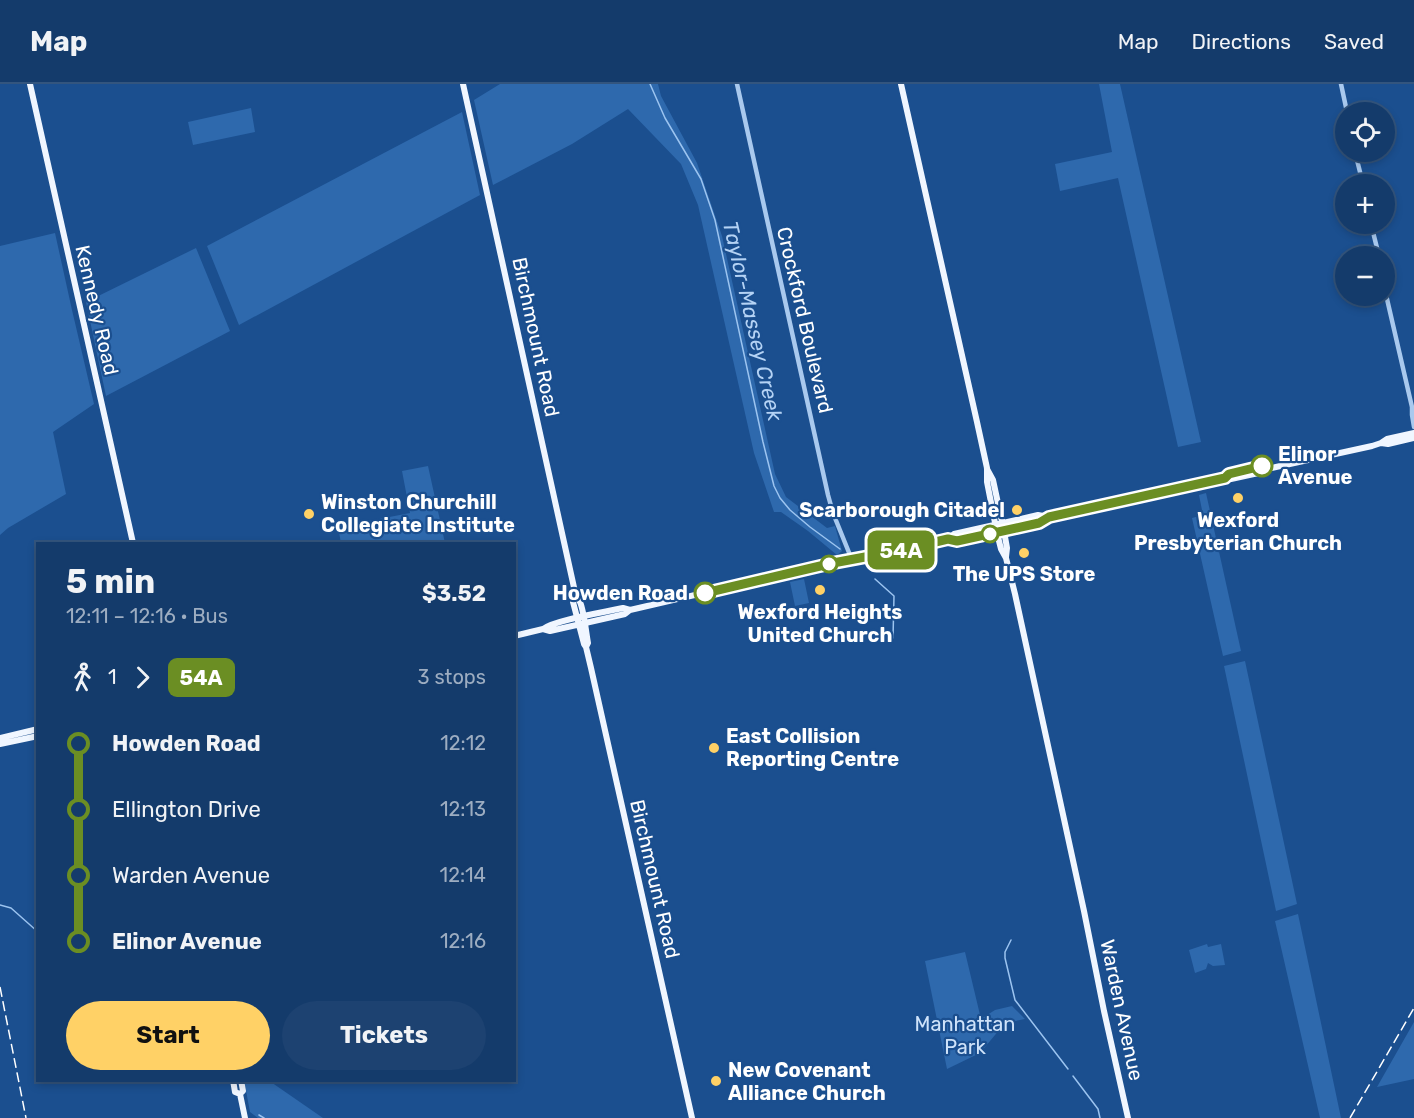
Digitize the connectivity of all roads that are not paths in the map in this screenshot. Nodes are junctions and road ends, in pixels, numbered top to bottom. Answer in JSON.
{"nodes":[{"id":1,"x":30,"y":84,"type":"edge"},
{"id":2,"x":463,"y":84,"type":"edge"},
{"id":3,"x":737,"y":84,"type":"edge"},
{"id":4,"x":901,"y":84,"type":"edge"},
{"id":5,"x":1341,"y":84,"type":"edge"},
{"id":6,"x":1345,"y":102,"type":"edge"},
{"id":7,"x":1389,"y":306,"type":"edge"},
{"id":8,"x":1413,"y":410,"type":"edge"},
{"id":9,"x":1414,"y":427,"type":"edge"},
{"id":10,"x":1414,"y":433,"type":"edge"},
{"id":11,"x":1414,"y":438,"type":"edge"},
{"id":12,"x":1381,"y":443,"type":"junction"},
{"id":13,"x":1049,"y":517,"type":"junction"},
{"id":14,"x":999,"y":524,"type":"junction"},
{"id":15,"x":1000,"y":532,"type":"junction"},
{"id":16,"x":948,"y":539,"type":"junction"},
{"id":17,"x":133,"y":542,"type":"edge"},
{"id":18,"x":852,"y":560,"type":"junction"},
{"id":19,"x":581,"y":621,"type":"junction"},
{"id":20,"x":516,"y":636,"type":"edge"},
{"id":21,"x":36,"y":730,"type":"edge"},
{"id":22,"x":36,"y":736,"type":"edge"},
{"id":23,"x":0,"y":742,"type":"edge"},
{"id":24,"x":233,"y":1082,"type":"edge"},
{"id":25,"x":241,"y":1082,"type":"edge"},
{"id":26,"x":240,"y":1094,"type":"junction"},
{"id":27,"x":245,"y":1118,"type":"edge"},
{"id":28,"x":692,"y":1118,"type":"edge"},
{"id":29,"x":1128,"y":1118,"type":"edge"}],
"edges":[{"from":1,"to":17,"type":"main road","name":"Kennedy Road"},
{"from":2,"to":19,"type":"main road","name":"Birchmount Road"},
{"from":3,"to":18,"type":"street","name":"Crockford Boulevard"},
{"from":4,"to":14,"type":"main road","name":"Warden Avenue"},
{"from":5,"to":6,"type":"street"},
{"from":7,"to":8,"type":"street"},
{"from":8,"to":9,"type":"street"},
{"from":10,"to":12,"type":"main road"},
{"from":11,"to":12,"type":"main road"},
{"from":12,"to":13,"type":"main road"},
{"from":13,"to":14,"type":"main road"},
{"from":13,"to":15,"type":"main road"},
{"from":14,"to":15,"type":"main road","name":"Warden Avenue"},
{"from":14,"to":16,"type":"main road"},
{"from":15,"to":16,"type":"main road"},
{"from":15,"to":29,"type":"main road","name":"Warden Avenue"},
{"from":16,"to":18,"type":"main road"},
{"from":18,"to":19,"type":"main road"},
{"from":19,"to":20,"type":"main road"},
{"from":19,"to":28,"type":"main road","name":"Birchmount Road"},
{"from":21,"to":23,"type":"main road"},
{"from":22,"to":23,"type":"main road"},
{"from":24,"to":26,"type":"main road"},
{"from":25,"to":26,"type":"main road"},
{"from":26,"to":27,"type":"main road"}]}
